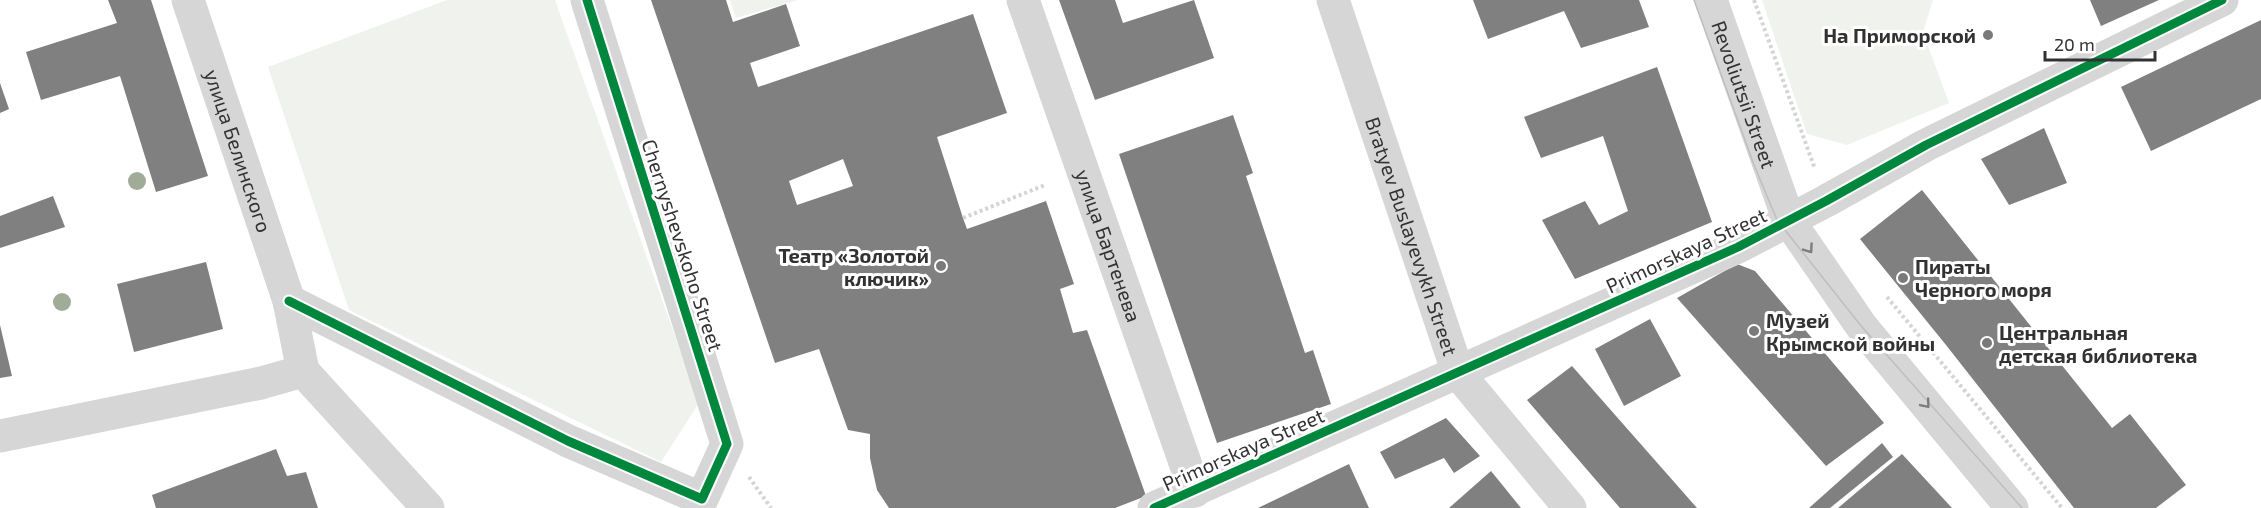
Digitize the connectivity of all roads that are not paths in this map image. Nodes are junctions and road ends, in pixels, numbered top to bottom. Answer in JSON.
{"nodes":[{"id":1,"x":188,"y":0,"type":"edge"},
{"id":2,"x":587,"y":0,"type":"edge"},
{"id":3,"x":1023,"y":0,"type":"edge"},
{"id":4,"x":1332,"y":0,"type":"edge"},
{"id":5,"x":1711,"y":0,"type":"edge"},
{"id":6,"x":2222,"y":0,"type":"edge"},
{"id":7,"x":1789,"y":221,"type":"junction"},
{"id":8,"x":289,"y":301,"type":"junction"},
{"id":9,"x":303,"y":371,"type":"junction"},
{"id":10,"x":1458,"y":373,"type":"junction"},
{"id":11,"x":0,"y":436,"type":"edge"},
{"id":12,"x":1195,"y":491,"type":"junction"},
{"id":13,"x":428,"y":508,"type":"edge"},
{"id":14,"x":1154,"y":508,"type":"edge"},
{"id":15,"x":1570,"y":508,"type":"edge"},
{"id":16,"x":2012,"y":508,"type":"edge"}],
"edges":[{"from":1,"to":8,"type":"street","name":"улица Белинского"},
{"from":2,"to":8,"type":"street","name":"Chernyshevskoho Street"},
{"from":3,"to":12,"type":"street","name":"улица Бартенева"},
{"from":4,"to":10,"type":"street","name":"Bratyev Buslayevykh Street"},
{"from":5,"to":7,"type":"street","name":"Revoliutsii Street"},
{"from":6,"to":7,"type":"street","name":"Primorskaya Street"},
{"from":7,"to":10,"type":"street","name":"Primorskaya Street"},
{"from":7,"to":16,"type":"street","name":"Revoliutsii Street","one_way":true},
{"from":8,"to":9,"type":"street","name":"улица Белинского"},
{"from":9,"to":11,"type":"street"},
{"from":9,"to":13,"type":"street"},
{"from":10,"to":12,"type":"street","name":"Primorskaya Street"},
{"from":10,"to":15,"type":"street","name":"Bratyev Buslayevykh Street"},
{"from":12,"to":14,"type":"street","name":"Primorskaya Street"}]}
